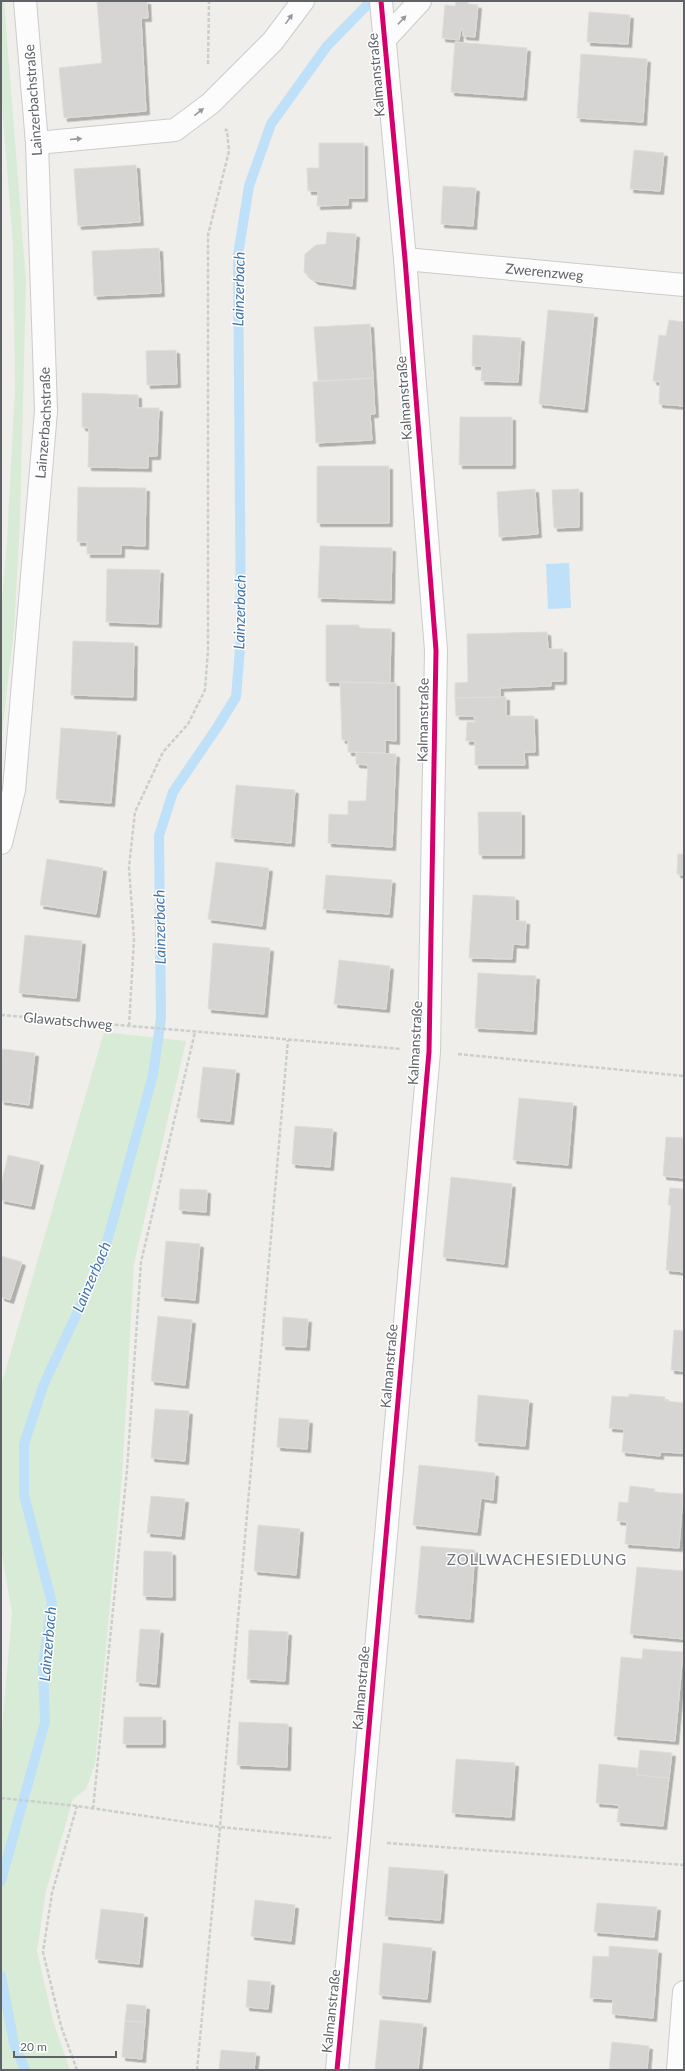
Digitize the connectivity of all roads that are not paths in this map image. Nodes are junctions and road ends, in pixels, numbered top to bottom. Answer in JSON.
{"nodes":[{"id":1,"x":25,"y":1,"type":"edge"},
{"id":2,"x":303,"y":1,"type":"edge"},
{"id":3,"x":420,"y":1,"type":"edge"},
{"id":4,"x":382,"y":8,"type":"edge"},
{"id":5,"x":384,"y":39,"type":"junction"},
{"id":6,"x":37,"y":143,"type":"junction"},
{"id":7,"x":406,"y":259,"type":"junction"},
{"id":8,"x":684,"y":285,"type":"edge"},
{"id":9,"x":1,"y":843,"type":"edge"},
{"id":10,"x":684,"y":1992,"type":"edge"},
{"id":11,"x":337,"y":2070,"type":"edge"},
{"id":12,"x":678,"y":2070,"type":"edge"}],
"edges":[{"from":1,"to":6,"type":"street","name":"Lainzerbachstraße"},
{"from":6,"to":2,"type":"street","one_way":true},
{"from":5,"to":3,"type":"street","one_way":true},
{"from":4,"to":5,"type":"street","name":"Kalmanstraße"},
{"from":5,"to":7,"type":"street","name":"Kalmanstraße"},
{"from":6,"to":9,"type":"street","name":"Lainzerbachstraße"},
{"from":7,"to":8,"type":"street","name":"Zwerenzweg"},
{"from":7,"to":11,"type":"street","name":"Kalmanstraße"},
{"from":10,"to":12,"type":"street"}]}
